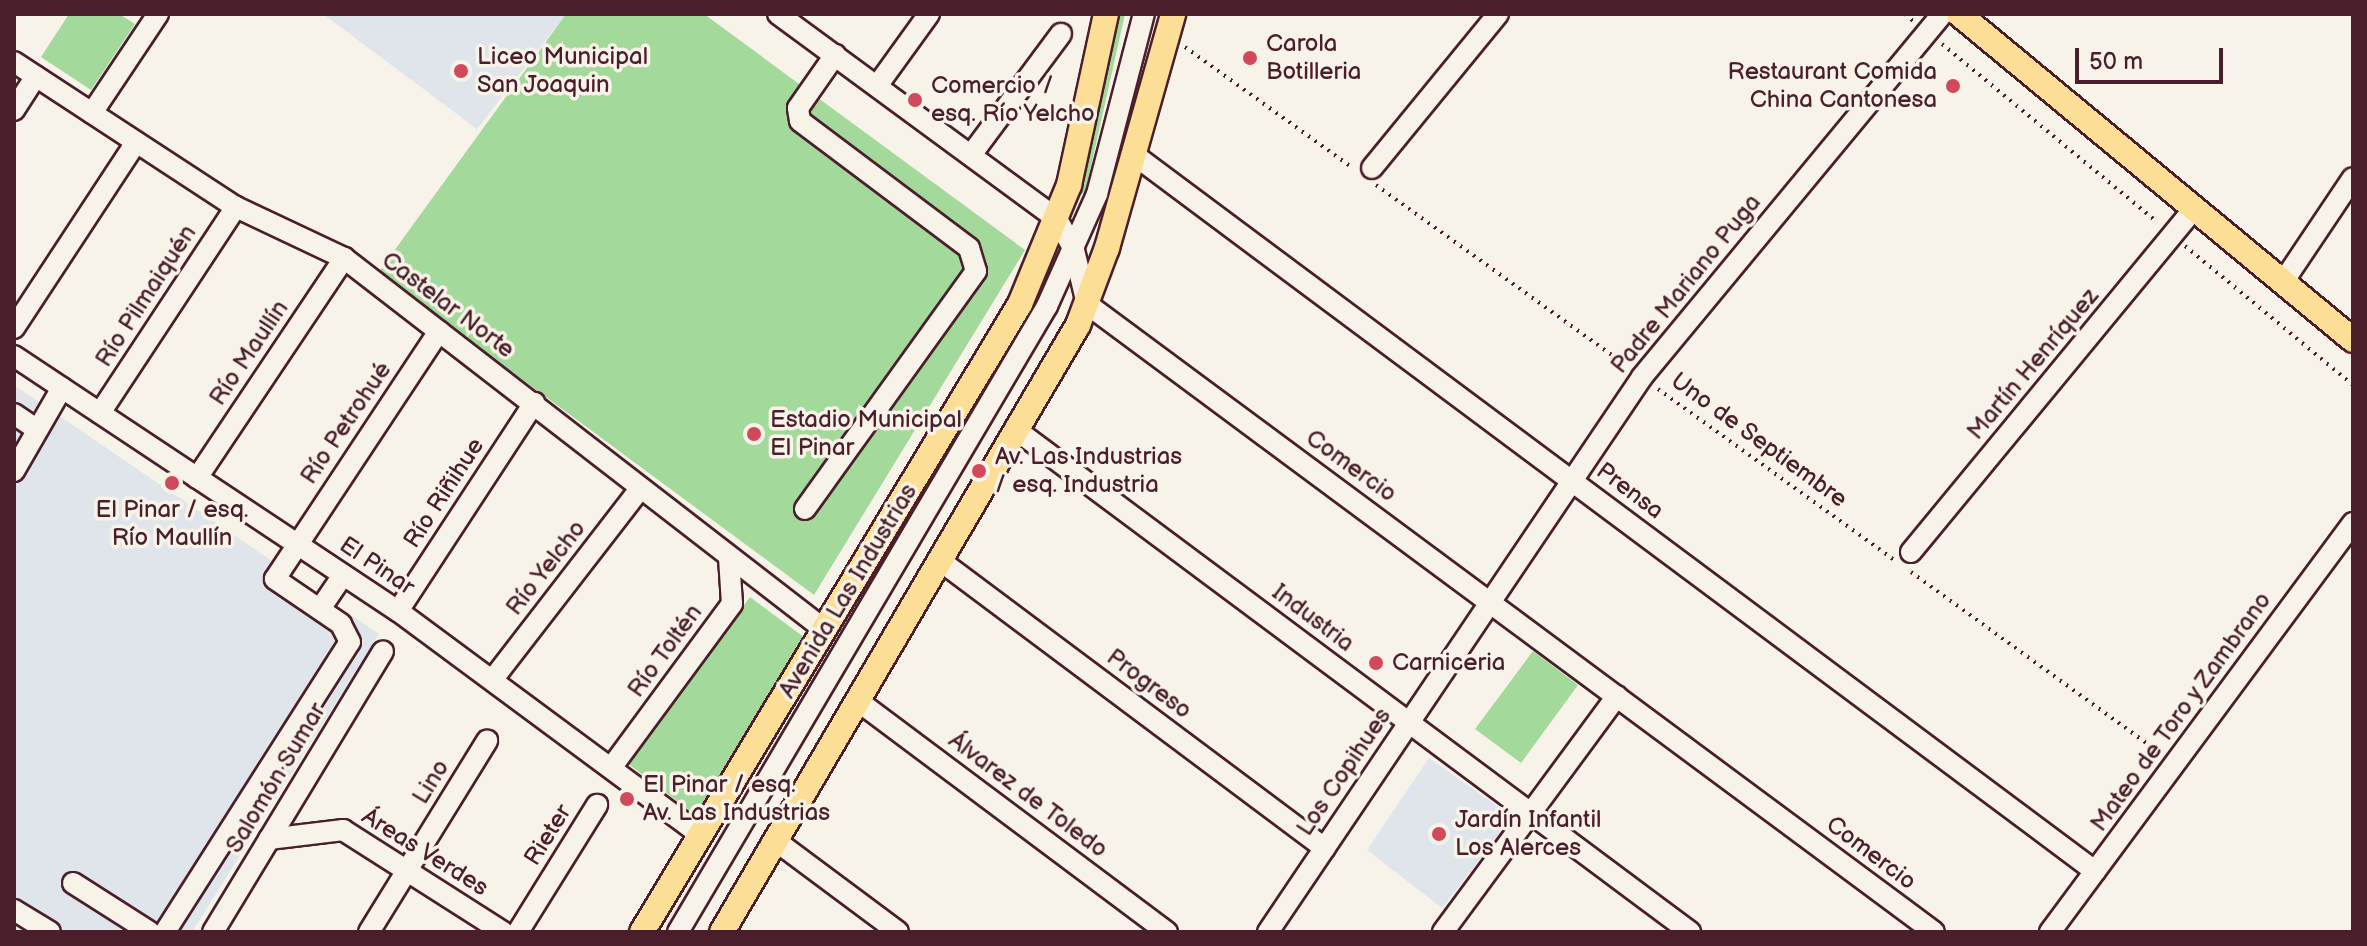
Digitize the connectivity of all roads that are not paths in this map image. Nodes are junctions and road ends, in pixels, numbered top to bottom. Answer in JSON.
{"nodes":[{"id":1,"x":158,"y":14,"type":"edge"},
{"id":2,"x":929,"y":14,"type":"edge"},
{"id":3,"x":1106,"y":14,"type":"edge"},
{"id":4,"x":1144,"y":14,"type":"edge"},
{"id":5,"x":1498,"y":14,"type":"edge"},
{"id":6,"x":1942,"y":14,"type":"edge"},
{"id":7,"x":1959,"y":14,"type":"edge"},
{"id":8,"x":781,"y":15,"type":"edge"},
{"id":9,"x":1165,"y":21,"type":"edge"},
{"id":10,"x":1061,"y":34,"type":"dead end"},
{"id":11,"x":835,"y":55,"type":"junction"},
{"id":12,"x":14,"y":62,"type":"edge"},
{"id":13,"x":36,"y":76,"type":"junction"},
{"id":14,"x":877,"y":86,"type":"junction"},
{"id":15,"x":14,"y":110,"type":"edge"},
{"id":16,"x":92,"y":113,"type":"junction"},
{"id":17,"x":136,"y":142,"type":"junction"},
{"id":18,"x":1133,"y":154,"type":"junction"},
{"id":19,"x":971,"y":155,"type":"junction"},
{"id":20,"x":1372,"y":168,"type":"dead end"},
{"id":21,"x":2353,"y":178,"type":"edge"},
{"id":22,"x":236,"y":207,"type":"junction"},
{"id":23,"x":2194,"y":209,"type":"junction"},
{"id":24,"x":1057,"y":219,"type":"junction"},
{"id":25,"x":1076,"y":256,"type":"junction"},
{"id":26,"x":344,"y":258,"type":"junction"},
{"id":27,"x":2283,"y":282,"type":"junction"},
{"id":28,"x":1087,"y":304,"type":"junction"},
{"id":29,"x":14,"y":328,"type":"edge"},
{"id":30,"x":439,"y":331,"type":"junction"},
{"id":31,"x":2353,"y":340,"type":"edge"},
{"id":32,"x":14,"y":356,"type":"edge"},
{"id":33,"x":62,"y":388,"type":"junction"},
{"id":34,"x":534,"y":403,"type":"junction"},
{"id":35,"x":100,"y":413,"type":"junction"},
{"id":36,"x":14,"y":414,"type":"edge"},
{"id":37,"x":35,"y":428,"type":"junction"},
{"id":38,"x":1019,"y":432,"type":"junction"},
{"id":39,"x":14,"y":471,"type":"edge"},
{"id":40,"x":197,"y":478,"type":"junction"},
{"id":41,"x":1571,"y":480,"type":"junction"},
{"id":42,"x":640,"y":489,"type":"junction"},
{"id":43,"x":805,"y":509,"type":"dead end"},
{"id":44,"x":2353,"y":523,"type":"edge"},
{"id":45,"x":297,"y":544,"type":"junction"},
{"id":46,"x":1911,"y":552,"type":"dead end"},
{"id":47,"x":729,"y":557,"type":"junction"},
{"id":48,"x":942,"y":562,"type":"junction"},
{"id":49,"x":343,"y":575,"type":"junction"},
{"id":50,"x":1490,"y":601,"type":"junction"},
{"id":51,"x":320,"y":609,"type":"junction"},
{"id":52,"x":398,"y":611,"type":"junction"},
{"id":53,"x":825,"y":630,"type":"junction"},
{"id":54,"x":383,"y":651,"type":"dead end"},
{"id":55,"x":493,"y":679,"type":"junction"},
{"id":56,"x":1617,"y":696,"type":"junction"},
{"id":57,"x":858,"y":701,"type":"junction"},
{"id":58,"x":1409,"y":722,"type":"junction"},
{"id":59,"x":487,"y":741,"type":"dead end"},
{"id":60,"x":611,"y":768,"type":"junction"},
{"id":61,"x":597,"y":805,"type":"dead end"},
{"id":62,"x":1531,"y":813,"type":"junction"},
{"id":63,"x":701,"y":835,"type":"junction"},
{"id":64,"x":269,"y":839,"type":"junction"},
{"id":65,"x":776,"y":841,"type":"junction"},
{"id":66,"x":1325,"y":848,"type":"junction"},
{"id":67,"x":407,"y":871,"type":"junction"},
{"id":68,"x":2095,"y":871,"type":"junction"},
{"id":69,"x":73,"y":883,"type":"dead end"},
{"id":70,"x":14,"y":910,"type":"edge"},
{"id":71,"x":50,"y":932,"type":"edge"},
{"id":72,"x":150,"y":932,"type":"edge"},
{"id":73,"x":165,"y":932,"type":"edge"},
{"id":74,"x":213,"y":932,"type":"edge"},
{"id":75,"x":369,"y":932,"type":"edge"},
{"id":76,"x":503,"y":932,"type":"edge"},
{"id":77,"x":518,"y":932,"type":"edge"},
{"id":78,"x":642,"y":932,"type":"edge"},
{"id":79,"x":678,"y":932,"type":"edge"},
{"id":80,"x":688,"y":932,"type":"edge"},
{"id":81,"x":722,"y":932,"type":"edge"},
{"id":82,"x":898,"y":932,"type":"edge"},
{"id":83,"x":1167,"y":932,"type":"edge"},
{"id":84,"x":1268,"y":932,"type":"edge"},
{"id":85,"x":1443,"y":932,"type":"edge"},
{"id":86,"x":1690,"y":932,"type":"edge"},
{"id":87,"x":1934,"y":932,"type":"edge"},
{"id":88,"x":2050,"y":932,"type":"edge"}],
"edges":[{"from":1,"to":16,"type":"street"},
{"from":2,"to":14,"type":"street"},
{"from":3,"to":24,"type":"main road","name":"Avenida Las Industrias"},
{"from":4,"to":25,"type":"street"},
{"from":5,"to":20,"type":"street"},
{"from":6,"to":41,"type":"street","name":"Padre Mariano Puga"},
{"from":7,"to":23,"type":"main road"},
{"from":8,"to":11,"type":"street"},
{"from":9,"to":18,"type":"main road"},
{"from":9,"to":25,"type":"street"},
{"from":10,"to":19,"type":"street"},
{"from":11,"to":14,"type":"street"},
{"from":11,"to":43,"type":"street"},
{"from":12,"to":13,"type":"street","name":"Castelar Norte"},
{"from":13,"to":15,"type":"street"},
{"from":13,"to":16,"type":"street","name":"Castelar Norte"},
{"from":14,"to":19,"type":"street"},
{"from":16,"to":17,"type":"street","name":"Castelar Norte"},
{"from":17,"to":22,"type":"street","name":"Castelar Norte"},
{"from":17,"to":29,"type":"street"},
{"from":18,"to":28,"type":"main road"},
{"from":18,"to":41,"type":"street","name":"Prensa"},
{"from":19,"to":24,"type":"street"},
{"from":21,"to":27,"type":"street"},
{"from":22,"to":26,"type":"street","name":"Castelar Norte"},
{"from":22,"to":35,"type":"street","name":"Río Pilmaiquén"},
{"from":23,"to":27,"type":"main road"},
{"from":23,"to":46,"type":"street","name":"Martín Henríquez"},
{"from":24,"to":25,"type":"street"},
{"from":24,"to":53,"type":"main road","name":"Avenida Las Industrias"},
{"from":25,"to":28,"type":"street"},
{"from":25,"to":79,"type":"street"},
{"from":25,"to":80,"type":"street"},
{"from":26,"to":30,"type":"street","name":"Castelar Norte"},
{"from":26,"to":40,"type":"street","name":"Río Maullín"},
{"from":27,"to":31,"type":"main road"},
{"from":28,"to":38,"type":"main road"},
{"from":28,"to":50,"type":"street","name":"Comercio"},
{"from":30,"to":34,"type":"street","name":"Castelar Norte"},
{"from":30,"to":45,"type":"street","name":"Río Petrohué"},
{"from":32,"to":33,"type":"street","name":"El Pinar"},
{"from":33,"to":35,"type":"street","name":"El Pinar"},
{"from":33,"to":37,"type":"street"},
{"from":34,"to":42,"type":"street","name":"Castelar Norte"},
{"from":34,"to":52,"type":"street","name":"Río Riñihue"},
{"from":35,"to":40,"type":"street","name":"El Pinar"},
{"from":36,"to":37,"type":"street"},
{"from":37,"to":39,"type":"street"},
{"from":38,"to":48,"type":"main road"},
{"from":38,"to":58,"type":"street","name":"Industria"},
{"from":40,"to":45,"type":"street","name":"El Pinar"},
{"from":41,"to":50,"type":"street","name":"Padre Mariano Puga"},
{"from":41,"to":68,"type":"street","name":"Prensa"},
{"from":42,"to":47,"type":"street","name":"Castelar Norte"},
{"from":42,"to":55,"type":"street","name":"Río Yelcho"},
{"from":44,"to":68,"type":"street","name":"Mateo de Toro y Zambrano"},
{"from":45,"to":49,"type":"street","name":"El Pinar"},
{"from":45,"to":51,"type":"street","name":"Río Petrohué"},
{"from":47,"to":53,"type":"street","name":"Castelar Norte"},
{"from":47,"to":60,"type":"street","name":"Río Toltén"},
{"from":48,"to":57,"type":"main road"},
{"from":48,"to":66,"type":"street","name":"Progreso"},
{"from":49,"to":51,"type":"street"},
{"from":49,"to":52,"type":"street","name":"El Pinar"},
{"from":50,"to":56,"type":"street","name":"Comercio"},
{"from":50,"to":58,"type":"street","name":"Los Copihues"},
{"from":51,"to":73,"type":"street"},
{"from":52,"to":55,"type":"street","name":"El Pinar"},
{"from":53,"to":63,"type":"main road","name":"Avenida Las Industrias"},
{"from":54,"to":64,"type":"street","name":"Salomón Sumar"},
{"from":55,"to":60,"type":"street","name":"El Pinar"},
{"from":56,"to":62,"type":"street"},
{"from":56,"to":87,"type":"street","name":"Comercio"},
{"from":57,"to":65,"type":"main road"},
{"from":57,"to":83,"type":"street","name":"Álvarez de Toledo"},
{"from":58,"to":62,"type":"street","name":"Industria"},
{"from":58,"to":66,"type":"street","name":"Los Copihues"},
{"from":59,"to":67,"type":"street","name":"Lino"},
{"from":60,"to":63,"type":"street","name":"El Pinar"},
{"from":61,"to":77,"type":"street","name":"Rieter"},
{"from":62,"to":85,"type":"street"},
{"from":62,"to":86,"type":"street","name":"Industria"},
{"from":63,"to":78,"type":"main road","name":"Avenida Las Industrias"},
{"from":64,"to":67,"type":"street","name":"Áreas Verdes"},
{"from":64,"to":74,"type":"street","name":"Salomón Sumar"},
{"from":65,"to":81,"type":"main road"},
{"from":65,"to":82,"type":"street"},
{"from":66,"to":84,"type":"street","name":"Los Copihues"},
{"from":67,"to":75,"type":"street","name":"Lino"},
{"from":67,"to":76,"type":"street","name":"Áreas Verdes"},
{"from":68,"to":88,"type":"street","name":"Mateo de Toro y Zambrano"},
{"from":69,"to":72,"type":"street"},
{"from":70,"to":71,"type":"street"}]}
